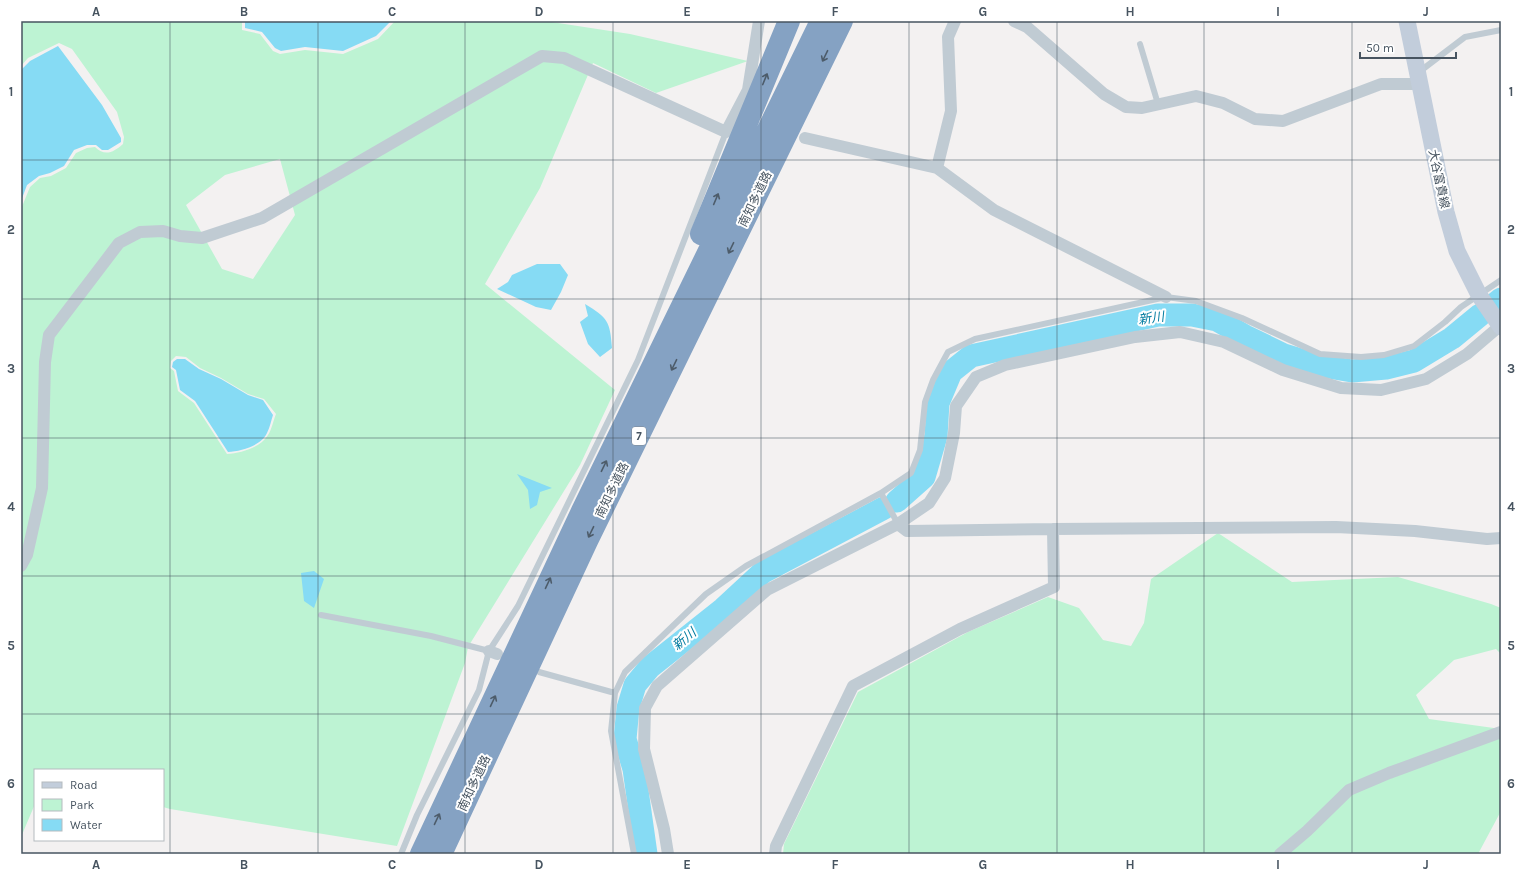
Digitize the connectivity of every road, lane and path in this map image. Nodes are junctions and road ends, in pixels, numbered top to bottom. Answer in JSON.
{"nodes":[{"id":1,"x":759,"y":21,"type":"edge"},
{"id":2,"x":789,"y":21,"type":"edge"},
{"id":3,"x":821,"y":21,"type":"edge"},
{"id":4,"x":842,"y":21,"type":"edge"},
{"id":5,"x":955,"y":21,"type":"edge"},
{"id":6,"x":1014,"y":21,"type":"edge"},
{"id":7,"x":1406,"y":21,"type":"edge"},
{"id":8,"x":1027,"y":24,"type":"edge"},
{"id":9,"x":1501,"y":30,"type":"edge"},
{"id":10,"x":1140,"y":44,"type":"dead end"},
{"id":11,"x":1419,"y":78,"type":"junction"},
{"id":12,"x":1158,"y":104,"type":"junction"},
{"id":13,"x":726,"y":132,"type":"junction"},
{"id":14,"x":805,"y":138,"type":"dead end"},
{"id":15,"x":937,"y":168,"type":"junction"},
{"id":16,"x":1501,"y":280,"type":"edge"},
{"id":17,"x":1479,"y":295,"type":"junction"},
{"id":18,"x":1166,"y":296,"type":"junction"},
{"id":19,"x":1501,"y":326,"type":"edge"},
{"id":20,"x":660,"y":353,"type":"junction"},
{"id":21,"x":881,"y":493,"type":"junction"},
{"id":22,"x":898,"y":524,"type":"junction"},
{"id":23,"x":1053,"y":529,"type":"junction"},
{"id":24,"x":1501,"y":538,"type":"edge"},
{"id":25,"x":21,"y":566,"type":"edge"},
{"id":26,"x":320,"y":615,"type":"dead end"},
{"id":27,"x":493,"y":653,"type":"junction"},
{"id":28,"x":539,"y":672,"type":"dead end"},
{"id":29,"x":615,"y":693,"type":"junction"},
{"id":30,"x":1501,"y":732,"type":"edge"},
{"id":31,"x":401,"y":854,"type":"edge"},
{"id":32,"x":421,"y":854,"type":"edge"},
{"id":33,"x":441,"y":854,"type":"edge"},
{"id":34,"x":634,"y":854,"type":"edge"},
{"id":35,"x":668,"y":854,"type":"edge"},
{"id":36,"x":775,"y":854,"type":"edge"},
{"id":37,"x":1280,"y":854,"type":"edge"}],
"edges":[{"from":1,"to":13,"type":"street"},
{"from":20,"to":2,"type":"highway","one_way":true},
{"from":3,"to":20,"type":"highway","name":"南知多道路","number":"7"},
{"from":4,"to":33,"type":"highway","name":"南知多道路","number":"7","one_way":true},
{"from":5,"to":15,"type":"street"},
{"from":6,"to":8,"type":"street"},
{"from":7,"to":11,"type":"main road","name":"大谷富貴線"},
{"from":8,"to":12,"type":"street"},
{"from":9,"to":11,"type":"lane"},
{"from":10,"to":12,"type":"lane"},
{"from":11,"to":12,"type":"street"},
{"from":11,"to":17,"type":"main road","name":"大谷富貴線"},
{"from":13,"to":25,"type":"street"},
{"from":13,"to":27,"type":"lane"},
{"from":14,"to":15,"type":"street"},
{"from":15,"to":18,"type":"street"},
{"from":16,"to":17,"type":"lane"},
{"from":17,"to":18,"type":"lane"},
{"from":17,"to":19,"type":"main road","name":"大谷富貴線"},
{"from":18,"to":21,"type":"lane"},
{"from":19,"to":22,"type":"street"},
{"from":32,"to":20,"type":"highway","name":"南知多道路","number":"7","one_way":true},
{"from":21,"to":22,"type":"lane"},
{"from":21,"to":29,"type":"lane"},
{"from":22,"to":23,"type":"street"},
{"from":22,"to":35,"type":"street"},
{"from":23,"to":24,"type":"street"},
{"from":23,"to":36,"type":"street"},
{"from":26,"to":27,"type":"lane"},
{"from":27,"to":31,"type":"lane"},
{"from":28,"to":29,"type":"lane"},
{"from":29,"to":34,"type":"lane"},
{"from":30,"to":37,"type":"street"}]}
